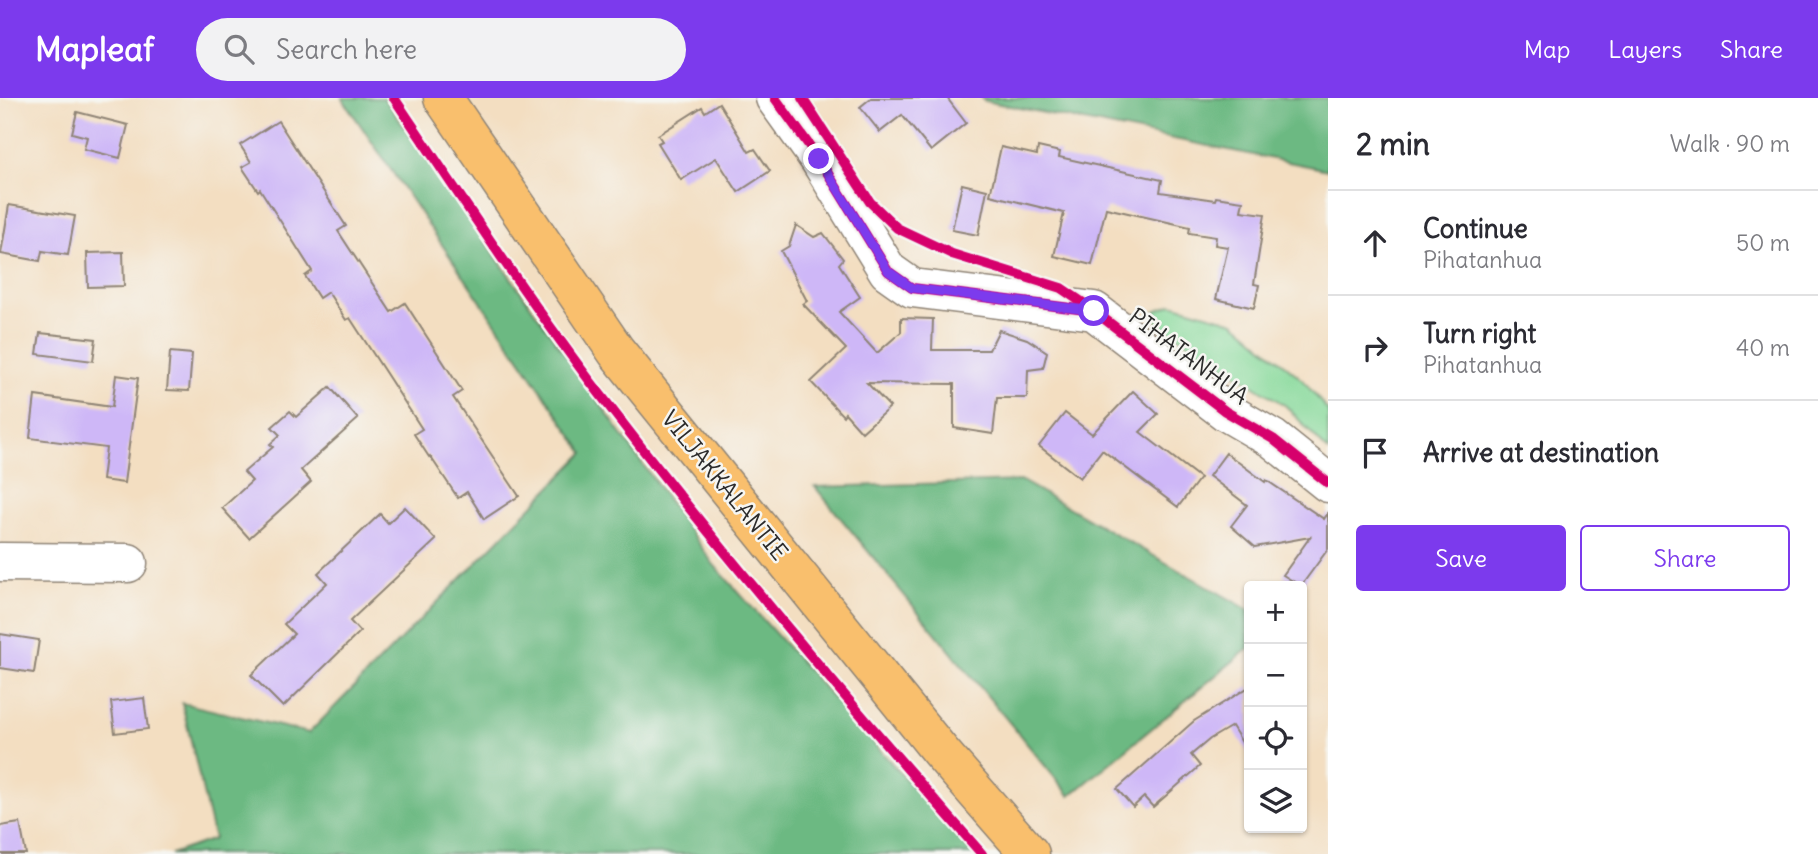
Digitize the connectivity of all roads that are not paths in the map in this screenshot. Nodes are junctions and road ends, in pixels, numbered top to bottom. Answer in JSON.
{"nodes":[{"id":1,"x":443,"y":98,"type":"edge"},
{"id":2,"x":775,"y":98,"type":"edge"},
{"id":3,"x":1328,"y":482,"type":"edge"},
{"id":4,"x":0,"y":562,"type":"edge"},
{"id":5,"x":128,"y":563,"type":"dead end"},
{"id":6,"x":1030,"y":854,"type":"edge"}],
"edges":[{"from":1,"to":6,"type":"main road","name":"VILJAKKALANTIE"},
{"from":2,"to":3,"type":"street","name":"PIHATANHUA"},
{"from":4,"to":5,"type":"street"}]}
